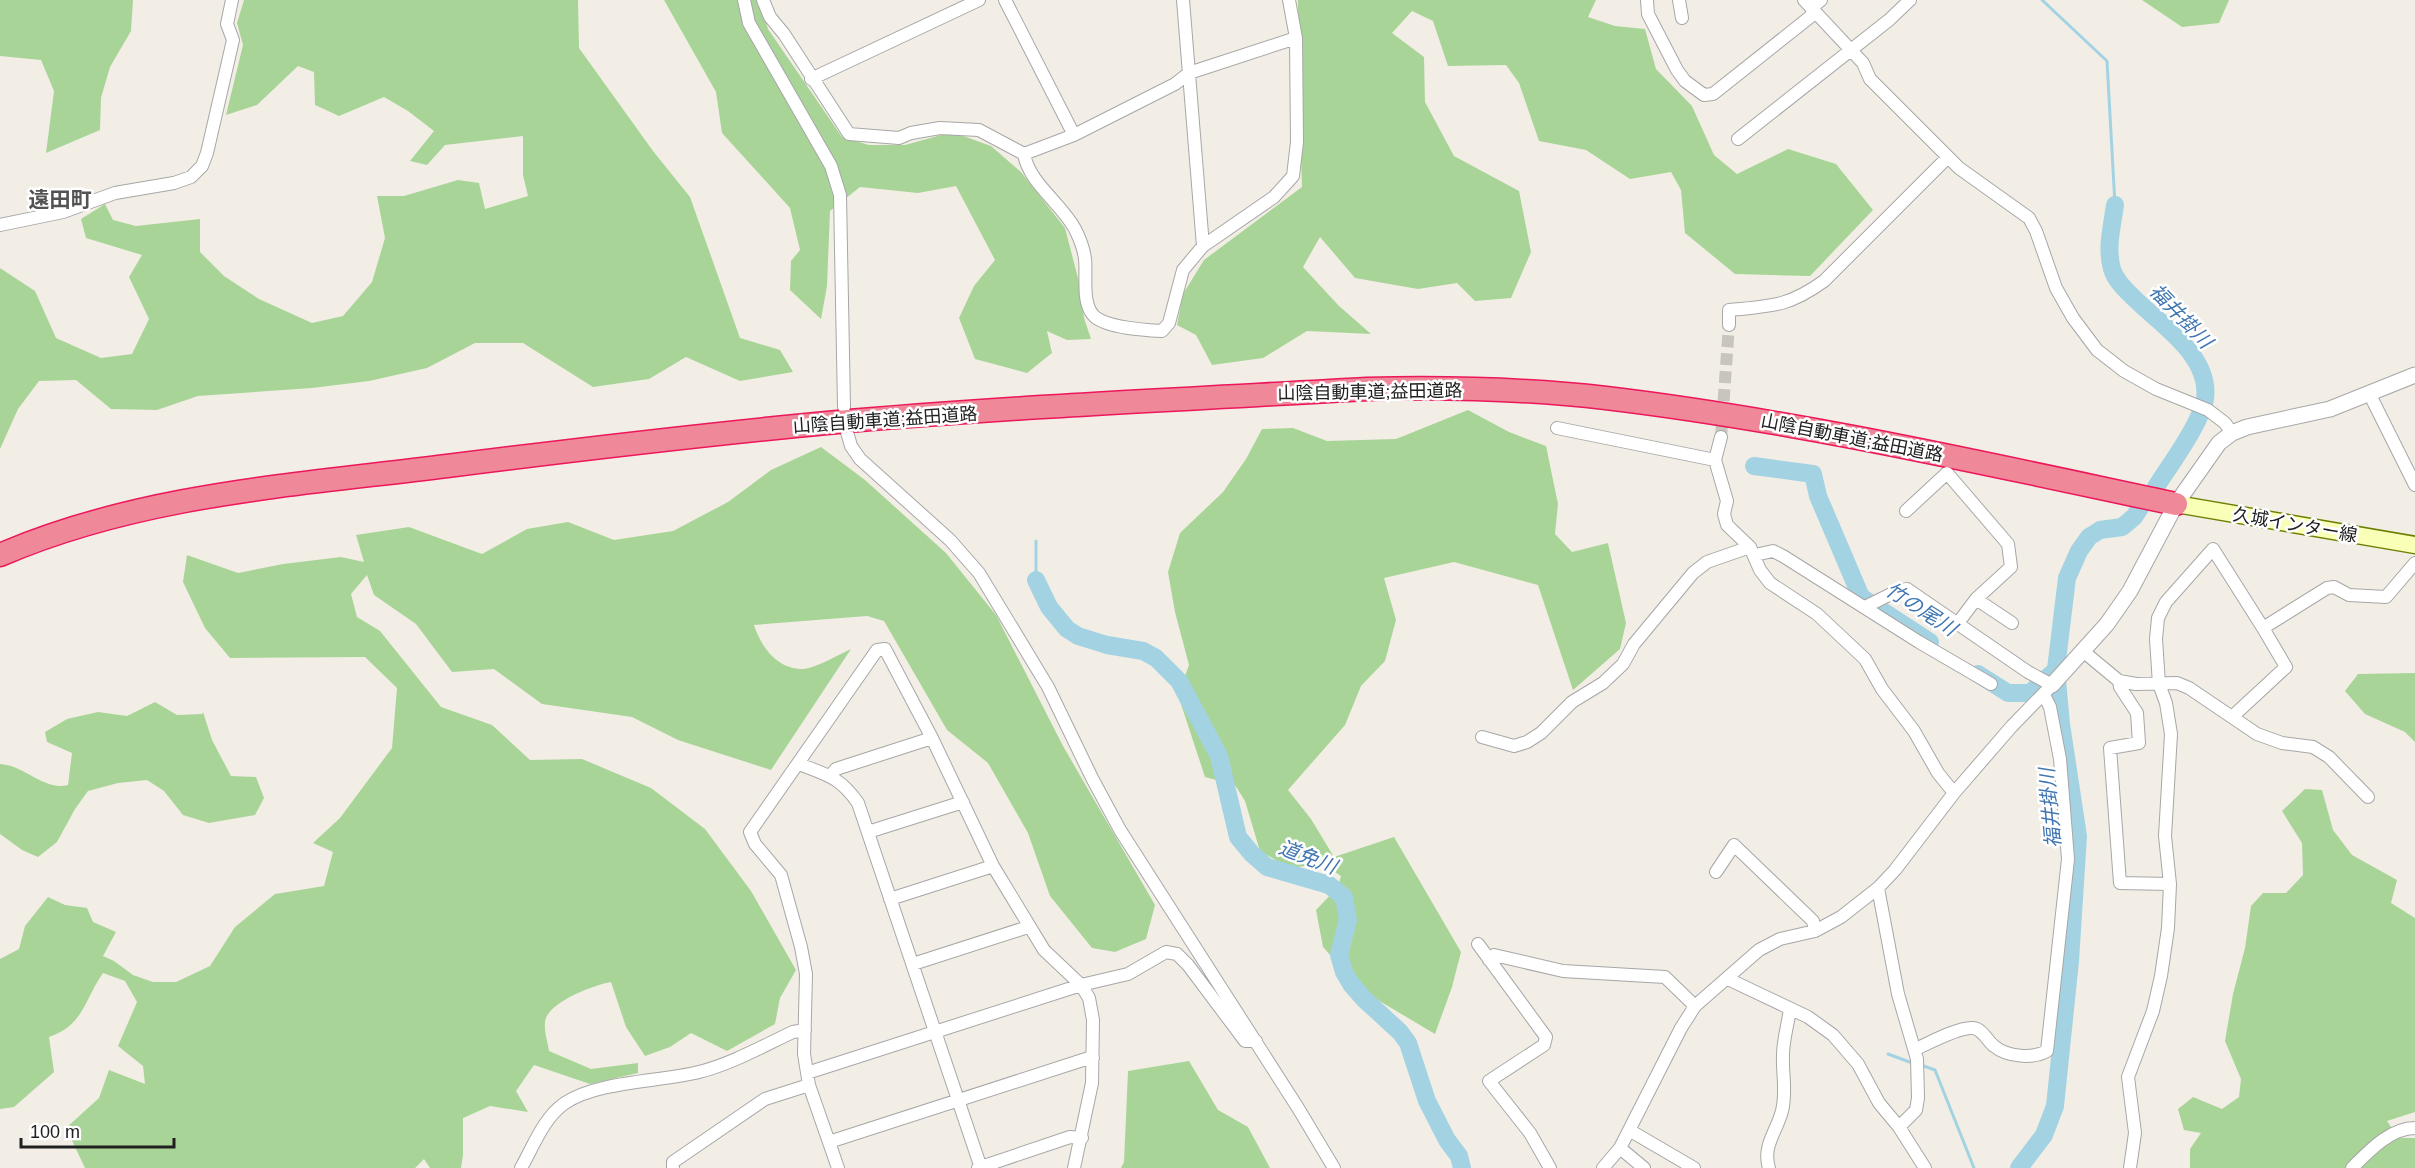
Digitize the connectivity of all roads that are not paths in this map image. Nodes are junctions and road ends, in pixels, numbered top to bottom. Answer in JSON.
{"nodes":[{"id":1,"x":232,"y":0,"type":"edge"},
{"id":2,"x":744,"y":0,"type":"edge"},
{"id":3,"x":764,"y":0,"type":"edge"},
{"id":4,"x":979,"y":0,"type":"edge"},
{"id":5,"x":1005,"y":0,"type":"edge"},
{"id":6,"x":1183,"y":0,"type":"edge"},
{"id":7,"x":1289,"y":0,"type":"edge"},
{"id":8,"x":1647,"y":0,"type":"edge"},
{"id":9,"x":1678,"y":0,"type":"edge"},
{"id":10,"x":1910,"y":0,"type":"edge"},
{"id":11,"x":1812,"y":5,"type":"edge"},
{"id":12,"x":1682,"y":18,"type":"dead end"},
{"id":13,"x":1296,"y":39,"type":"junction"},
{"id":14,"x":1851,"y":50,"type":"junction"},
{"id":15,"x":1189,"y":73,"type":"junction"},
{"id":16,"x":811,"y":79,"type":"junction"},
{"id":17,"x":1074,"y":135,"type":"junction"},
{"id":18,"x":1738,"y":139,"type":"dead end"},
{"id":19,"x":1024,"y":154,"type":"junction"},
{"id":20,"x":1948,"y":157,"type":"junction"},
{"id":21,"x":0,"y":225,"type":"edge"},
{"id":22,"x":1203,"y":246,"type":"junction"},
{"id":23,"x":1729,"y":325,"type":"tunnel mouth"},
{"id":24,"x":2415,"y":375,"type":"edge"},
{"id":25,"x":2369,"y":393,"type":"junction"},
{"id":26,"x":844,"y":406,"type":"dead end"},
{"id":27,"x":1557,"y":428,"type":"dead end"},
{"id":28,"x":847,"y":432,"type":"dead end"},
{"id":29,"x":2232,"y":433,"type":"junction"},
{"id":30,"x":1721,"y":437,"type":"tunnel mouth"},
{"id":31,"x":1714,"y":460,"type":"junction"},
{"id":32,"x":2415,"y":485,"type":"edge"},
{"id":33,"x":2176,"y":504,"type":"junction"},
{"id":34,"x":1906,"y":511,"type":"dead end"},
{"id":35,"x":2415,"y":545,"type":"edge"},
{"id":36,"x":1753,"y":551,"type":"junction"},
{"id":37,"x":0,"y":555,"type":"edge"},
{"id":38,"x":2415,"y":563,"type":"edge"},
{"id":39,"x":1976,"y":599,"type":"junction"},
{"id":40,"x":1865,"y":607,"type":"junction"},
{"id":41,"x":1958,"y":623,"type":"junction"},
{"id":42,"x":2012,"y":623,"type":"dead end"},
{"id":43,"x":2263,"y":628,"type":"junction"},
{"id":44,"x":2084,"y":652,"type":"junction"},
{"id":45,"x":2119,"y":681,"type":"junction"},
{"id":46,"x":1991,"y":684,"type":"dead end"},
{"id":47,"x":2159,"y":684,"type":"junction"},
{"id":48,"x":2048,"y":690,"type":"junction"},
{"id":49,"x":2232,"y":717,"type":"junction"},
{"id":50,"x":1482,"y":736,"type":"dead end"},
{"id":51,"x":932,"y":738,"type":"junction"},
{"id":52,"x":799,"y":764,"type":"junction"},
{"id":53,"x":831,"y":776,"type":"junction"},
{"id":54,"x":1954,"y":793,"type":"junction"},
{"id":55,"x":2368,"y":797,"type":"dead end"},
{"id":56,"x":963,"y":802,"type":"junction"},
{"id":57,"x":868,"y":832,"type":"junction"},
{"id":58,"x":993,"y":866,"type":"junction"},
{"id":59,"x":1716,"y":872,"type":"dead end"},
{"id":60,"x":2170,"y":884,"type":"junction"},
{"id":61,"x":1878,"y":888,"type":"junction"},
{"id":62,"x":890,"y":899,"type":"junction"},
{"id":63,"x":1028,"y":927,"type":"junction"},
{"id":64,"x":1815,"y":931,"type":"junction"},
{"id":65,"x":1478,"y":944,"type":"dead end"},
{"id":66,"x":1490,"y":960,"type":"junction"},
{"id":67,"x":913,"y":964,"type":"junction"},
{"id":68,"x":1728,"y":979,"type":"junction"},
{"id":69,"x":1081,"y":985,"type":"junction"},
{"id":70,"x":1695,"y":1006,"type":"junction"},
{"id":71,"x":1790,"y":1009,"type":"junction"},
{"id":72,"x":805,"y":1030,"type":"junction"},
{"id":73,"x":935,"y":1032,"type":"junction"},
{"id":74,"x":1256,"y":1041,"type":"junction"},
{"id":75,"x":1916,"y":1049,"type":"junction"},
{"id":76,"x":1093,"y":1058,"type":"junction"},
{"id":77,"x":808,"y":1079,"type":"junction"},
{"id":78,"x":958,"y":1100,"type":"junction"},
{"id":79,"x":1899,"y":1127,"type":"junction"},
{"id":80,"x":2415,"y":1128,"type":"edge"},
{"id":81,"x":1629,"y":1130,"type":"junction"},
{"id":82,"x":1082,"y":1138,"type":"junction"},
{"id":83,"x":829,"y":1142,"type":"junction"},
{"id":84,"x":1620,"y":1148,"type":"junction"},
{"id":85,"x":521,"y":1168,"type":"edge"},
{"id":86,"x":673,"y":1168,"type":"edge"},
{"id":87,"x":838,"y":1168,"type":"edge"},
{"id":88,"x":980,"y":1168,"type":"edge"},
{"id":89,"x":1074,"y":1168,"type":"edge"},
{"id":90,"x":1334,"y":1168,"type":"edge"},
{"id":91,"x":1550,"y":1168,"type":"edge"},
{"id":92,"x":1603,"y":1168,"type":"edge"},
{"id":93,"x":1644,"y":1168,"type":"edge"},
{"id":94,"x":1694,"y":1168,"type":"edge"},
{"id":95,"x":1769,"y":1168,"type":"edge"},
{"id":96,"x":1925,"y":1168,"type":"edge"},
{"id":97,"x":2130,"y":1168,"type":"edge"},
{"id":98,"x":2352,"y":1168,"type":"edge"}],
"edges":[{"from":1,"to":21,"type":"street"},
{"from":2,"to":26,"type":"street"},
{"from":3,"to":16,"type":"street"},
{"from":4,"to":16,"type":"street"},
{"from":5,"to":17,"type":"street"},
{"from":6,"to":15,"type":"street"},
{"from":7,"to":13,"type":"street"},
{"from":8,"to":11,"type":"street"},
{"from":9,"to":12,"type":"street"},
{"from":10,"to":14,"type":"street"},
{"from":11,"to":14,"type":"street"},
{"from":13,"to":15,"type":"street"},
{"from":13,"to":22,"type":"street"},
{"from":14,"to":18,"type":"street"},
{"from":14,"to":20,"type":"street"},
{"from":15,"to":17,"type":"street"},
{"from":15,"to":22,"type":"street"},
{"from":16,"to":19,"type":"street"},
{"from":17,"to":19,"type":"street"},
{"from":19,"to":22,"type":"street"},
{"from":20,"to":23,"type":"street"},
{"from":20,"to":29,"type":"street"},
{"from":24,"to":25,"type":"street"},
{"from":25,"to":29,"type":"street"},
{"from":25,"to":32,"type":"street"},
{"from":27,"to":31,"type":"street"},
{"from":28,"to":74,"type":"street"},
{"from":29,"to":33,"type":"street"},
{"from":30,"to":31,"type":"street"},
{"from":31,"to":36,"type":"street"},
{"from":33,"to":35,"type":"main road","name":"久城インター線"},
{"from":33,"to":37,"type":"highway","name":"山陰自動車道;益田道路"},
{"from":33,"to":44,"type":"street"},
{"from":34,"to":39,"type":"street"},
{"from":36,"to":40,"type":"street"},
{"from":36,"to":50,"type":"street"},
{"from":36,"to":54,"type":"street"},
{"from":38,"to":43,"type":"street"},
{"from":39,"to":41,"type":"street"},
{"from":39,"to":42,"type":"street"},
{"from":40,"to":41,"type":"street"},
{"from":40,"to":46,"type":"street"},
{"from":41,"to":48,"type":"street"},
{"from":43,"to":47,"type":"street"},
{"from":43,"to":49,"type":"street"},
{"from":44,"to":45,"type":"street"},
{"from":44,"to":48,"type":"street"},
{"from":45,"to":47,"type":"street"},
{"from":45,"to":60,"type":"street"},
{"from":47,"to":49,"type":"street"},
{"from":47,"to":60,"type":"street"},
{"from":48,"to":54,"type":"street"},
{"from":48,"to":75,"type":"street"},
{"from":49,"to":55,"type":"street"},
{"from":51,"to":52,"type":"street"},
{"from":51,"to":53,"type":"street"},
{"from":51,"to":56,"type":"street"},
{"from":52,"to":53,"type":"street"},
{"from":52,"to":72,"type":"street"},
{"from":53,"to":57,"type":"street"},
{"from":54,"to":61,"type":"street"},
{"from":56,"to":57,"type":"street"},
{"from":56,"to":58,"type":"street"},
{"from":57,"to":62,"type":"street"},
{"from":58,"to":62,"type":"street"},
{"from":58,"to":63,"type":"street"},
{"from":59,"to":64,"type":"street"},
{"from":60,"to":97,"type":"street"},
{"from":61,"to":64,"type":"street"},
{"from":61,"to":75,"type":"street"},
{"from":62,"to":67,"type":"street"},
{"from":63,"to":67,"type":"street"},
{"from":63,"to":69,"type":"street"},
{"from":64,"to":68,"type":"street"},
{"from":65,"to":66,"type":"street"},
{"from":66,"to":70,"type":"street"},
{"from":66,"to":91,"type":"street"},
{"from":67,"to":73,"type":"street"},
{"from":68,"to":70,"type":"street"},
{"from":68,"to":71,"type":"street"},
{"from":69,"to":73,"type":"street"},
{"from":69,"to":74,"type":"street"},
{"from":69,"to":76,"type":"street"},
{"from":70,"to":81,"type":"street"},
{"from":71,"to":79,"type":"street"},
{"from":71,"to":95,"type":"street"},
{"from":72,"to":77,"type":"street"},
{"from":72,"to":85,"type":"street"},
{"from":73,"to":77,"type":"street"},
{"from":73,"to":78,"type":"street"},
{"from":74,"to":90,"type":"street"},
{"from":75,"to":79,"type":"street"},
{"from":76,"to":78,"type":"street"},
{"from":76,"to":82,"type":"street"},
{"from":77,"to":83,"type":"street"},
{"from":77,"to":86,"type":"street"},
{"from":78,"to":83,"type":"street"},
{"from":78,"to":88,"type":"street"},
{"from":79,"to":96,"type":"street"},
{"from":80,"to":98,"type":"street"},
{"from":81,"to":84,"type":"street"},
{"from":81,"to":94,"type":"street"},
{"from":82,"to":88,"type":"street"},
{"from":82,"to":89,"type":"street"},
{"from":83,"to":87,"type":"street"},
{"from":84,"to":92,"type":"street"},
{"from":84,"to":93,"type":"street"}]}
